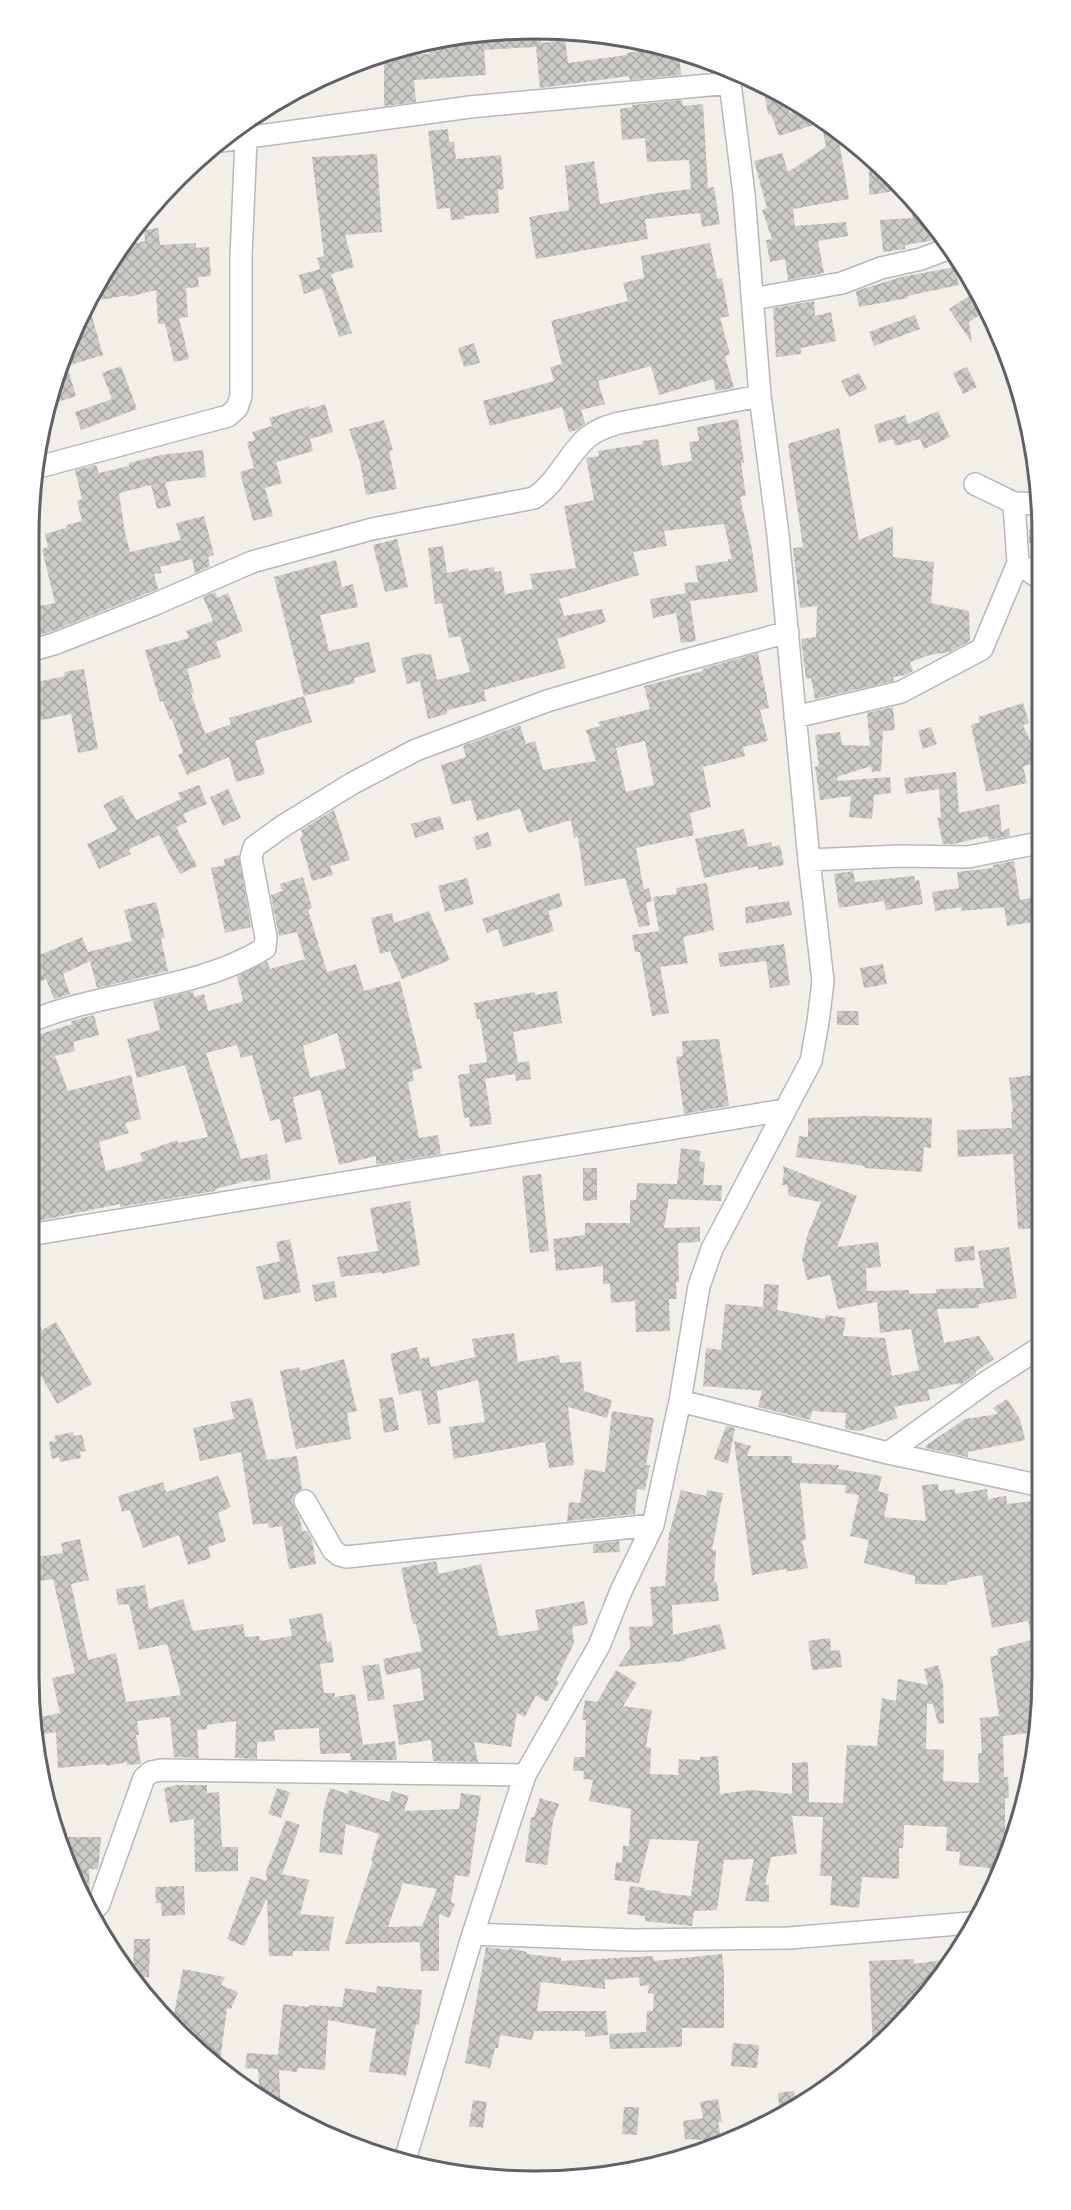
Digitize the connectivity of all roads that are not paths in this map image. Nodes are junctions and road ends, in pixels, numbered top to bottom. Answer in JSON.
{"nodes":[{"id":1,"x":723,"y":76,"type":"edge"},
{"id":2,"x":729,"y":79,"type":"edge"},
{"id":3,"x":246,"y":139,"type":"junction"},
{"id":4,"x":236,"y":140,"type":"edge"},
{"id":5,"x":942,"y":252,"type":"edge"},
{"id":6,"x":752,"y":299,"type":"junction"},
{"id":7,"x":760,"y":396,"type":"junction"},
{"id":8,"x":44,"y":466,"type":"edge"},
{"id":9,"x":975,"y":484,"type":"dead end"},
{"id":10,"x":1014,"y":503,"type":"junction"},
{"id":11,"x":1031,"y":504,"type":"edge"},
{"id":12,"x":1018,"y":563,"type":"junction"},
{"id":13,"x":1032,"y":574,"type":"edge"},
{"id":14,"x":788,"y":632,"type":"junction"},
{"id":15,"x":39,"y":648,"type":"edge"},
{"id":16,"x":795,"y":717,"type":"junction"},
{"id":17,"x":1032,"y":845,"type":"edge"},
{"id":18,"x":809,"y":860,"type":"junction"},
{"id":19,"x":39,"y":1019,"type":"edge"},
{"id":20,"x":784,"y":1110,"type":"junction"},
{"id":21,"x":39,"y":1234,"type":"edge"},
{"id":22,"x":1032,"y":1353,"type":"edge"},
{"id":23,"x":680,"y":1401,"type":"junction"},
{"id":24,"x":888,"y":1453,"type":"junction"},
{"id":25,"x":1032,"y":1484,"type":"edge"},
{"id":26,"x":305,"y":1501,"type":"dead end"},
{"id":27,"x":653,"y":1525,"type":"junction"},
{"id":28,"x":525,"y":1775,"type":"junction"},
{"id":29,"x":97,"y":1906,"type":"edge"},
{"id":30,"x":965,"y":1923,"type":"edge"},
{"id":31,"x":473,"y":1934,"type":"junction"},
{"id":32,"x":407,"y":2154,"type":"edge"}],
"edges":[{"from":1,"to":3,"type":"street"},
{"from":2,"to":6,"type":"street"},
{"from":3,"to":4,"type":"street"},
{"from":3,"to":8,"type":"street"},
{"from":5,"to":6,"type":"street"},
{"from":6,"to":7,"type":"street"},
{"from":7,"to":14,"type":"street"},
{"from":7,"to":15,"type":"street"},
{"from":9,"to":10,"type":"street"},
{"from":10,"to":11,"type":"street"},
{"from":10,"to":12,"type":"street"},
{"from":12,"to":13,"type":"street"},
{"from":12,"to":16,"type":"street"},
{"from":14,"to":16,"type":"street"},
{"from":14,"to":19,"type":"street"},
{"from":16,"to":18,"type":"street"},
{"from":17,"to":18,"type":"street"},
{"from":18,"to":20,"type":"street"},
{"from":20,"to":21,"type":"street"},
{"from":20,"to":23,"type":"street"},
{"from":22,"to":24,"type":"street"},
{"from":23,"to":24,"type":"street"},
{"from":23,"to":27,"type":"street"},
{"from":24,"to":25,"type":"street"},
{"from":26,"to":27,"type":"street"},
{"from":27,"to":28,"type":"street"},
{"from":28,"to":29,"type":"street"},
{"from":28,"to":31,"type":"street"},
{"from":30,"to":31,"type":"street"},
{"from":31,"to":32,"type":"street"}]}
